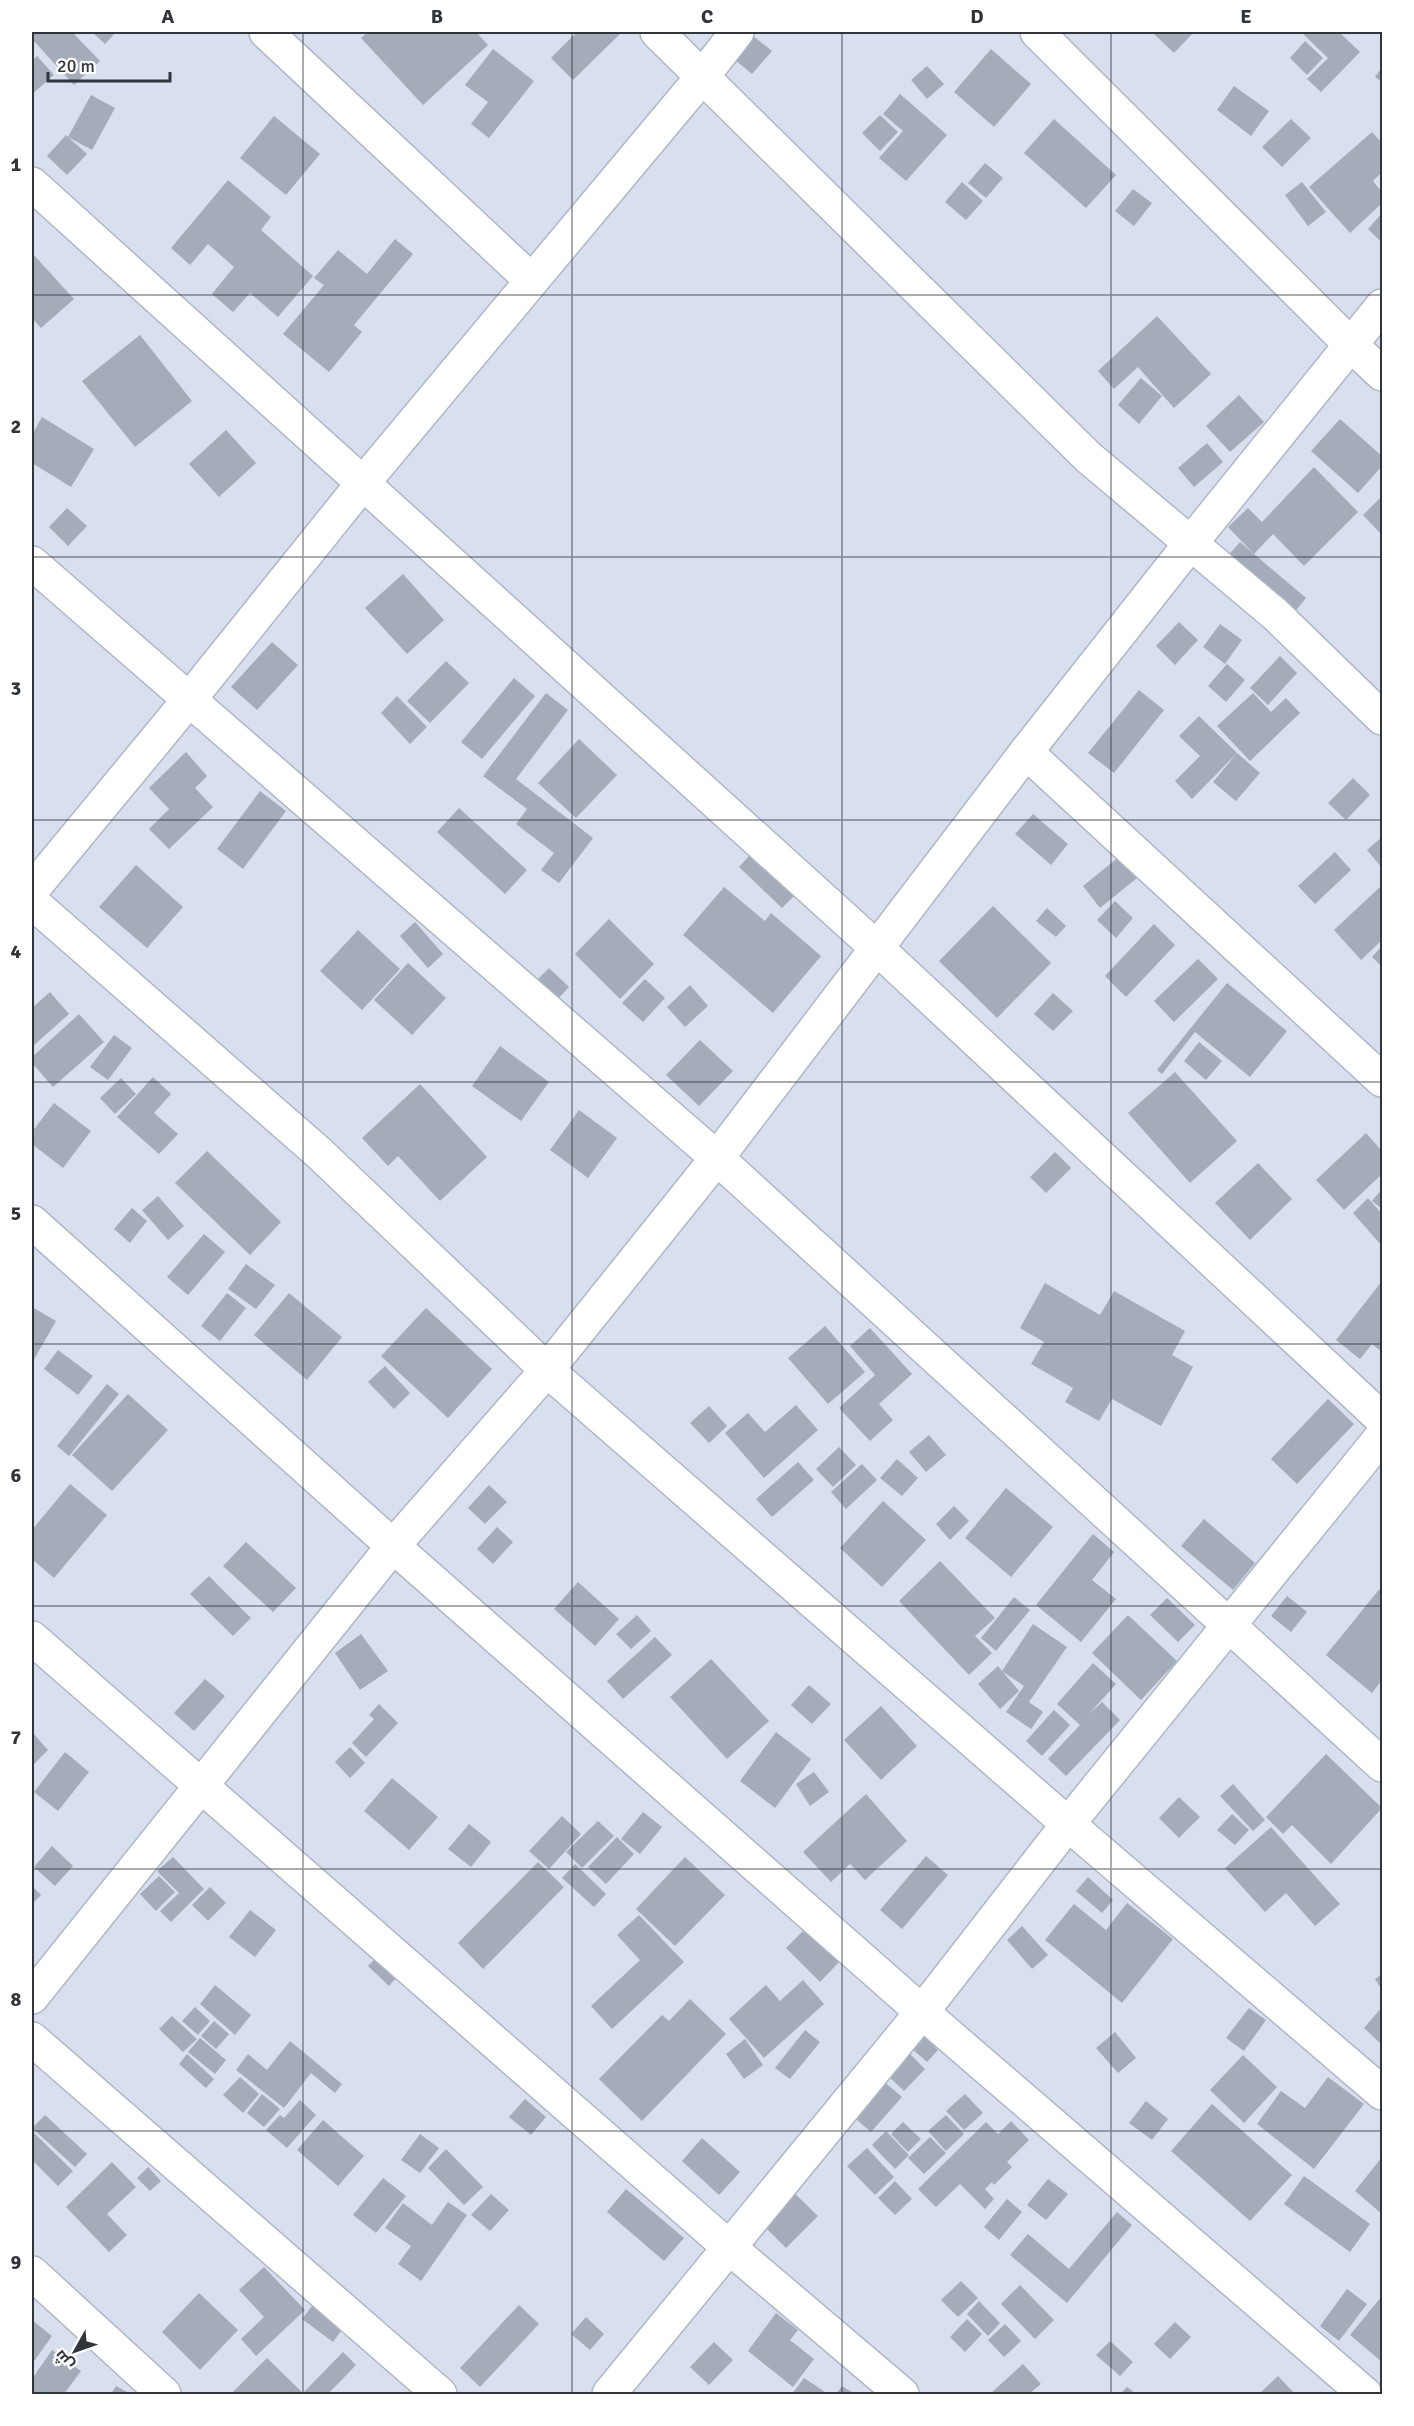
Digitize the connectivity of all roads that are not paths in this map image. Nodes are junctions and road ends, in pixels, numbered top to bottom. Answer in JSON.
{"nodes":[{"id":1,"x":266,"y":32,"type":"edge"},
{"id":2,"x":657,"y":32,"type":"edge"},
{"id":3,"x":737,"y":32,"type":"edge"},
{"id":4,"x":1037,"y":32,"type":"edge"},
{"id":5,"x":703,"y":76,"type":"junction"},
{"id":6,"x":32,"y":184,"type":"edge"},
{"id":7,"x":531,"y":280,"type":"junction"},
{"id":8,"x":1383,"y":306,"type":"edge"},
{"id":9,"x":1350,"y":344,"type":"junction"},
{"id":10,"x":1383,"y":374,"type":"edge"},
{"id":11,"x":363,"y":483,"type":"junction"},
{"id":12,"x":1190,"y":543,"type":"junction"},
{"id":13,"x":32,"y":563,"type":"edge"},
{"id":14,"x":188,"y":701,"type":"junction"},
{"id":15,"x":1383,"y":718,"type":"edge"},
{"id":16,"x":1026,"y":752,"type":"junction"},
{"id":17,"x":32,"y":890,"type":"edge"},
{"id":18,"x":32,"y":902,"type":"edge"},
{"id":19,"x":878,"y":949,"type":"junction"},
{"id":20,"x":1383,"y":1080,"type":"edge"},
{"id":21,"x":717,"y":1158,"type":"junction"},
{"id":22,"x":32,"y":1222,"type":"edge"},
{"id":23,"x":547,"y":1370,"type":"junction"},
{"id":24,"x":1383,"y":1419,"type":"edge"},
{"id":25,"x":1383,"y":1436,"type":"edge"},
{"id":26,"x":393,"y":1546,"type":"junction"},
{"id":27,"x":1230,"y":1626,"type":"junction"},
{"id":28,"x":32,"y":1638,"type":"edge"},
{"id":29,"x":1383,"y":1765,"type":"edge"},
{"id":30,"x":200,"y":1785,"type":"junction"},
{"id":31,"x":1068,"y":1824,"type":"junction"},
{"id":32,"x":32,"y":1997,"type":"edge"},
{"id":33,"x":922,"y":2012,"type":"junction"},
{"id":34,"x":32,"y":2039,"type":"edge"},
{"id":35,"x":1383,"y":2093,"type":"edge"},
{"id":36,"x":730,"y":2248,"type":"junction"},
{"id":37,"x":32,"y":2273,"type":"edge"},
{"id":38,"x":153,"y":2391,"type":"edge"},
{"id":39,"x":440,"y":2394,"type":"edge"},
{"id":40,"x":609,"y":2394,"type":"edge"},
{"id":41,"x":902,"y":2394,"type":"edge"},
{"id":42,"x":1365,"y":2394,"type":"edge"}],
"edges":[{"from":1,"to":7,"type":"street"},
{"from":2,"to":5,"type":"street"},
{"from":3,"to":5,"type":"street"},
{"from":4,"to":9,"type":"street"},
{"from":5,"to":7,"type":"street"},
{"from":5,"to":12,"type":"street"},
{"from":6,"to":11,"type":"street"},
{"from":7,"to":11,"type":"street"},
{"from":8,"to":9,"type":"street"},
{"from":9,"to":10,"type":"street"},
{"from":9,"to":12,"type":"street"},
{"from":11,"to":14,"type":"street"},
{"from":11,"to":19,"type":"street"},
{"from":12,"to":15,"type":"street"},
{"from":12,"to":16,"type":"street"},
{"from":13,"to":14,"type":"street"},
{"from":14,"to":17,"type":"street"},
{"from":14,"to":21,"type":"street"},
{"from":16,"to":19,"type":"street"},
{"from":16,"to":20,"type":"street"},
{"from":18,"to":23,"type":"street"},
{"from":19,"to":21,"type":"street"},
{"from":19,"to":24,"type":"street"},
{"from":21,"to":23,"type":"street"},
{"from":21,"to":27,"type":"street"},
{"from":22,"to":26,"type":"street"},
{"from":23,"to":26,"type":"street"},
{"from":23,"to":31,"type":"street"},
{"from":25,"to":27,"type":"street"},
{"from":26,"to":30,"type":"street"},
{"from":26,"to":33,"type":"street"},
{"from":27,"to":29,"type":"street"},
{"from":27,"to":31,"type":"street"},
{"from":28,"to":30,"type":"street"},
{"from":30,"to":32,"type":"street"},
{"from":30,"to":36,"type":"street"},
{"from":31,"to":33,"type":"street"},
{"from":31,"to":35,"type":"street"},
{"from":33,"to":36,"type":"street"},
{"from":33,"to":42,"type":"street"},
{"from":34,"to":39,"type":"street"},
{"from":36,"to":40,"type":"street"},
{"from":36,"to":41,"type":"street"},
{"from":37,"to":38,"type":"street"}]}
